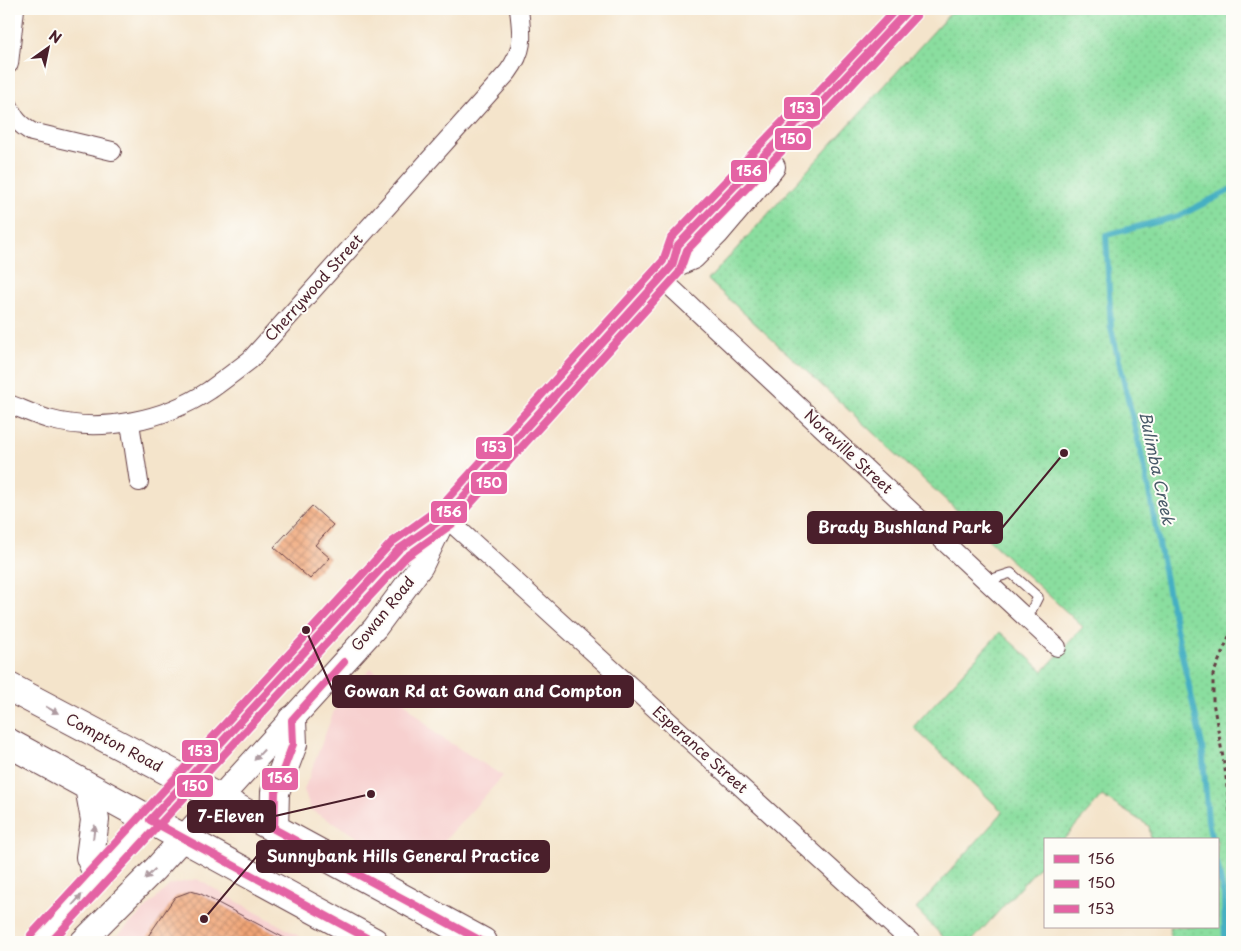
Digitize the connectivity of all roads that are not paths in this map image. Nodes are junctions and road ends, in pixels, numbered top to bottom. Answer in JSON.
{"nodes":[{"id":1,"x":15,"y":9,"type":"edge"},
{"id":2,"x":519,"y":9,"type":"edge"},
{"id":3,"x":908,"y":9,"type":"edge"},
{"id":4,"x":9,"y":64,"type":"edge"},
{"id":5,"x":9,"y":106,"type":"edge"},
{"id":6,"x":112,"y":151,"type":"dead end"},
{"id":7,"x":667,"y":272,"type":"junction"},
{"id":8,"x":9,"y":404,"type":"edge"},
{"id":9,"x":130,"y":422,"type":"junction"},
{"id":10,"x":139,"y":482,"type":"dead end"},
{"id":11,"x":445,"y":517,"type":"junction"},
{"id":12,"x":986,"y":581,"type":"junction"},
{"id":13,"x":1027,"y":619,"type":"junction"},
{"id":14,"x":1057,"y":647,"type":"dead end"},
{"id":15,"x":9,"y":687,"type":"edge"},
{"id":16,"x":292,"y":720,"type":"junction"},
{"id":17,"x":9,"y":743,"type":"edge"},
{"id":18,"x":187,"y":781,"type":"junction"},
{"id":19,"x":89,"y":787,"type":"junction"},
{"id":20,"x":219,"y":799,"type":"junction"},
{"id":21,"x":150,"y":820,"type":"junction"},
{"id":22,"x":274,"y":829,"type":"junction"},
{"id":23,"x":183,"y":838,"type":"junction"},
{"id":24,"x":98,"y":876,"type":"junction"},
{"id":25,"x":38,"y":942,"type":"edge"},
{"id":26,"x":82,"y":942,"type":"edge"},
{"id":27,"x":374,"y":942,"type":"edge"},
{"id":28,"x":483,"y":942,"type":"edge"},
{"id":29,"x":911,"y":942,"type":"edge"}],
"edges":[{"from":1,"to":4,"type":"street"},
{"from":2,"to":9,"type":"street","name":"Cherrywood Street"},
{"from":3,"to":7,"type":"main road","name":"Gowan Road"},
{"from":5,"to":6,"type":"street"},
{"from":7,"to":11,"type":"main road","name":"Gowan Road"},
{"from":7,"to":12,"type":"street","name":"Noraville Street"},
{"from":8,"to":9,"type":"street","name":"Cherrywood Street"},
{"from":9,"to":10,"type":"street"},
{"from":11,"to":16,"type":"main road","name":"Gowan Road"},
{"from":11,"to":18,"type":"main road","name":"Gowan Road"},
{"from":11,"to":29,"type":"street","name":"Esperance Street"},
{"from":12,"to":13,"type":"street","name":"Noraville Street"},
{"from":12,"to":13,"type":"lane"},
{"from":13,"to":14,"type":"street","name":"Noraville Street"},
{"from":15,"to":18,"type":"main road","name":"Compton Road","one_way":true},
{"from":16,"to":20,"type":"main road","name":"Gowan Road","one_way":true},
{"from":16,"to":22,"type":"main road"},
{"from":17,"to":19,"type":"main road"},
{"from":18,"to":20,"type":"main road","name":"Compton Road"},
{"from":18,"to":21,"type":"main road","name":"Gowan Road"},
{"from":19,"to":21,"type":"main road"},
{"from":24,"to":19,"type":"main road","one_way":true},
{"from":20,"to":22,"type":"main road","name":"Compton Road"},
{"from":20,"to":23,"type":"main road","name":"Gowan Road"},
{"from":21,"to":23,"type":"main road"},
{"from":21,"to":24,"type":"main road","name":"Gowan Road"},
{"from":22,"to":28,"type":"main road","name":"Compton Road"},
{"from":23,"to":26,"type":"main road","name":"Gowan Road","one_way":true},
{"from":23,"to":27,"type":"main road"},
{"from":25,"to":24,"type":"main road","name":"Gowan Road","one_way":true}]}
